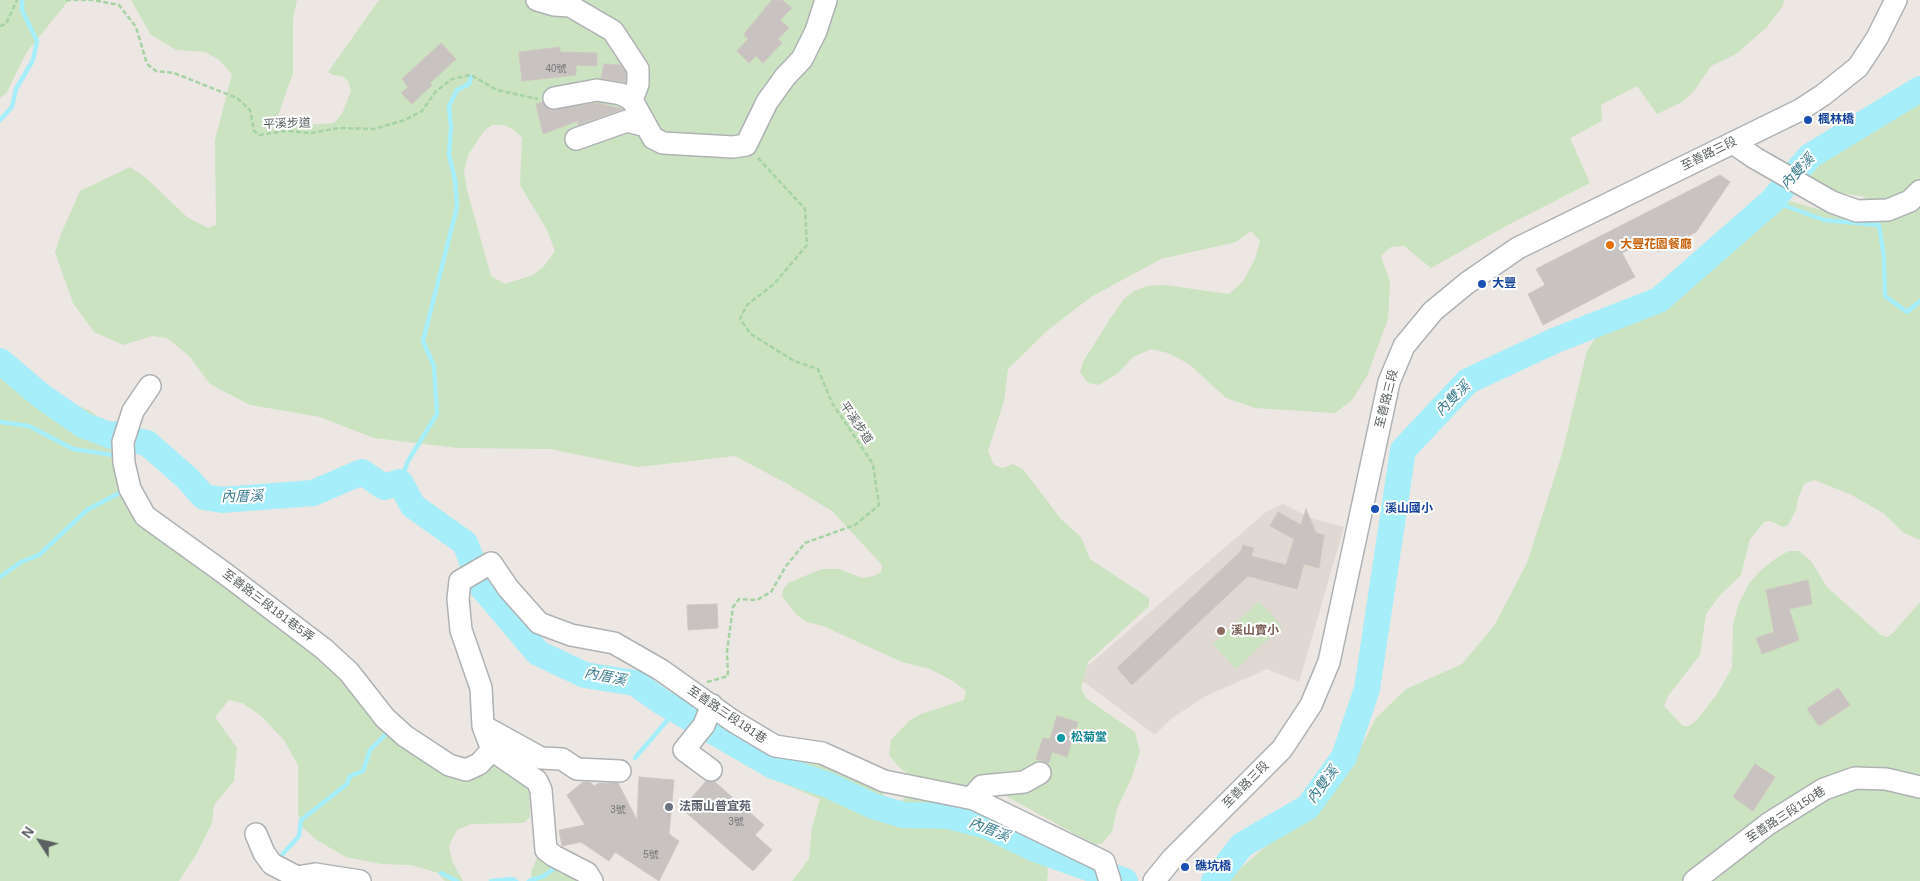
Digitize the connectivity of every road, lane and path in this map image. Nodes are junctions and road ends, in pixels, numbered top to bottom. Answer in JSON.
{"nodes":[{"id":1,"x":17,"y":0,"type":"edge"},
{"id":2,"x":66,"y":0,"type":"edge"},
{"id":3,"x":537,"y":0,"type":"edge"},
{"id":4,"x":826,"y":0,"type":"edge"},
{"id":5,"x":1896,"y":0,"type":"edge"},
{"id":6,"x":0,"y":26,"type":"edge"},
{"id":7,"x":554,"y":98,"type":"joint"},
{"id":8,"x":632,"y":100,"type":"junction"},
{"id":9,"x":646,"y":126,"type":"junction"},
{"id":10,"x":576,"y":139,"type":"dead end"},
{"id":11,"x":1733,"y":143,"type":"junction"},
{"id":12,"x":746,"y":145,"type":"junction"},
{"id":13,"x":1920,"y":191,"type":"edge"},
{"id":14,"x":150,"y":386,"type":"dead end"},
{"id":15,"x":686,"y":687,"type":"junction"},
{"id":16,"x":712,"y":705,"type":"junction"},
{"id":17,"x":483,"y":726,"type":"junction"},
{"id":18,"x":492,"y":750,"type":"junction"},
{"id":19,"x":620,"y":770,"type":"dead end"},
{"id":20,"x":712,"y":770,"type":"dead end"},
{"id":21,"x":1040,"y":773,"type":"dead end"},
{"id":22,"x":1920,"y":787,"type":"edge"},
{"id":23,"x":974,"y":799,"type":"junction"},
{"id":24,"x":256,"y":834,"type":"dead end"},
{"id":25,"x":1107,"y":872,"type":"edge"},
{"id":26,"x":1154,"y":880,"type":"edge"},
{"id":27,"x":360,"y":881,"type":"edge"},
{"id":28,"x":592,"y":881,"type":"edge"},
{"id":29,"x":1694,"y":881,"type":"edge"}],
"edges":[{"from":1,"to":6,"type":"path"},
{"from":2,"to":7,"type":"path","name":"平溪步道"},
{"from":3,"to":8,"type":"street"},
{"from":4,"to":12,"type":"street"},
{"from":5,"to":11,"type":"street","name":"至善路三段"},
{"from":7,"to":8,"type":"street"},
{"from":8,"to":9,"type":"street"},
{"from":9,"to":10,"type":"street"},
{"from":9,"to":12,"type":"street"},
{"from":11,"to":13,"type":"street"},
{"from":11,"to":26,"type":"street","name":"至善路三段"},
{"from":12,"to":15,"type":"path","name":"平溪步道"},
{"from":14,"to":18,"type":"street","name":"至善路三段181巷5弄"},
{"from":15,"to":16,"type":"street","name":"至善路三段181巷"},
{"from":15,"to":17,"type":"street","name":"至善路三段181巷"},
{"from":16,"to":20,"type":"street"},
{"from":16,"to":23,"type":"street","name":"至善路三段181巷"},
{"from":17,"to":18,"type":"street"},
{"from":17,"to":19,"type":"street"},
{"from":18,"to":28,"type":"street"},
{"from":21,"to":23,"type":"street"},
{"from":22,"to":29,"type":"street","name":"至善路三段150巷"},
{"from":23,"to":25,"type":"street","name":"至善路三段181巷"},
{"from":24,"to":27,"type":"street"}]}
